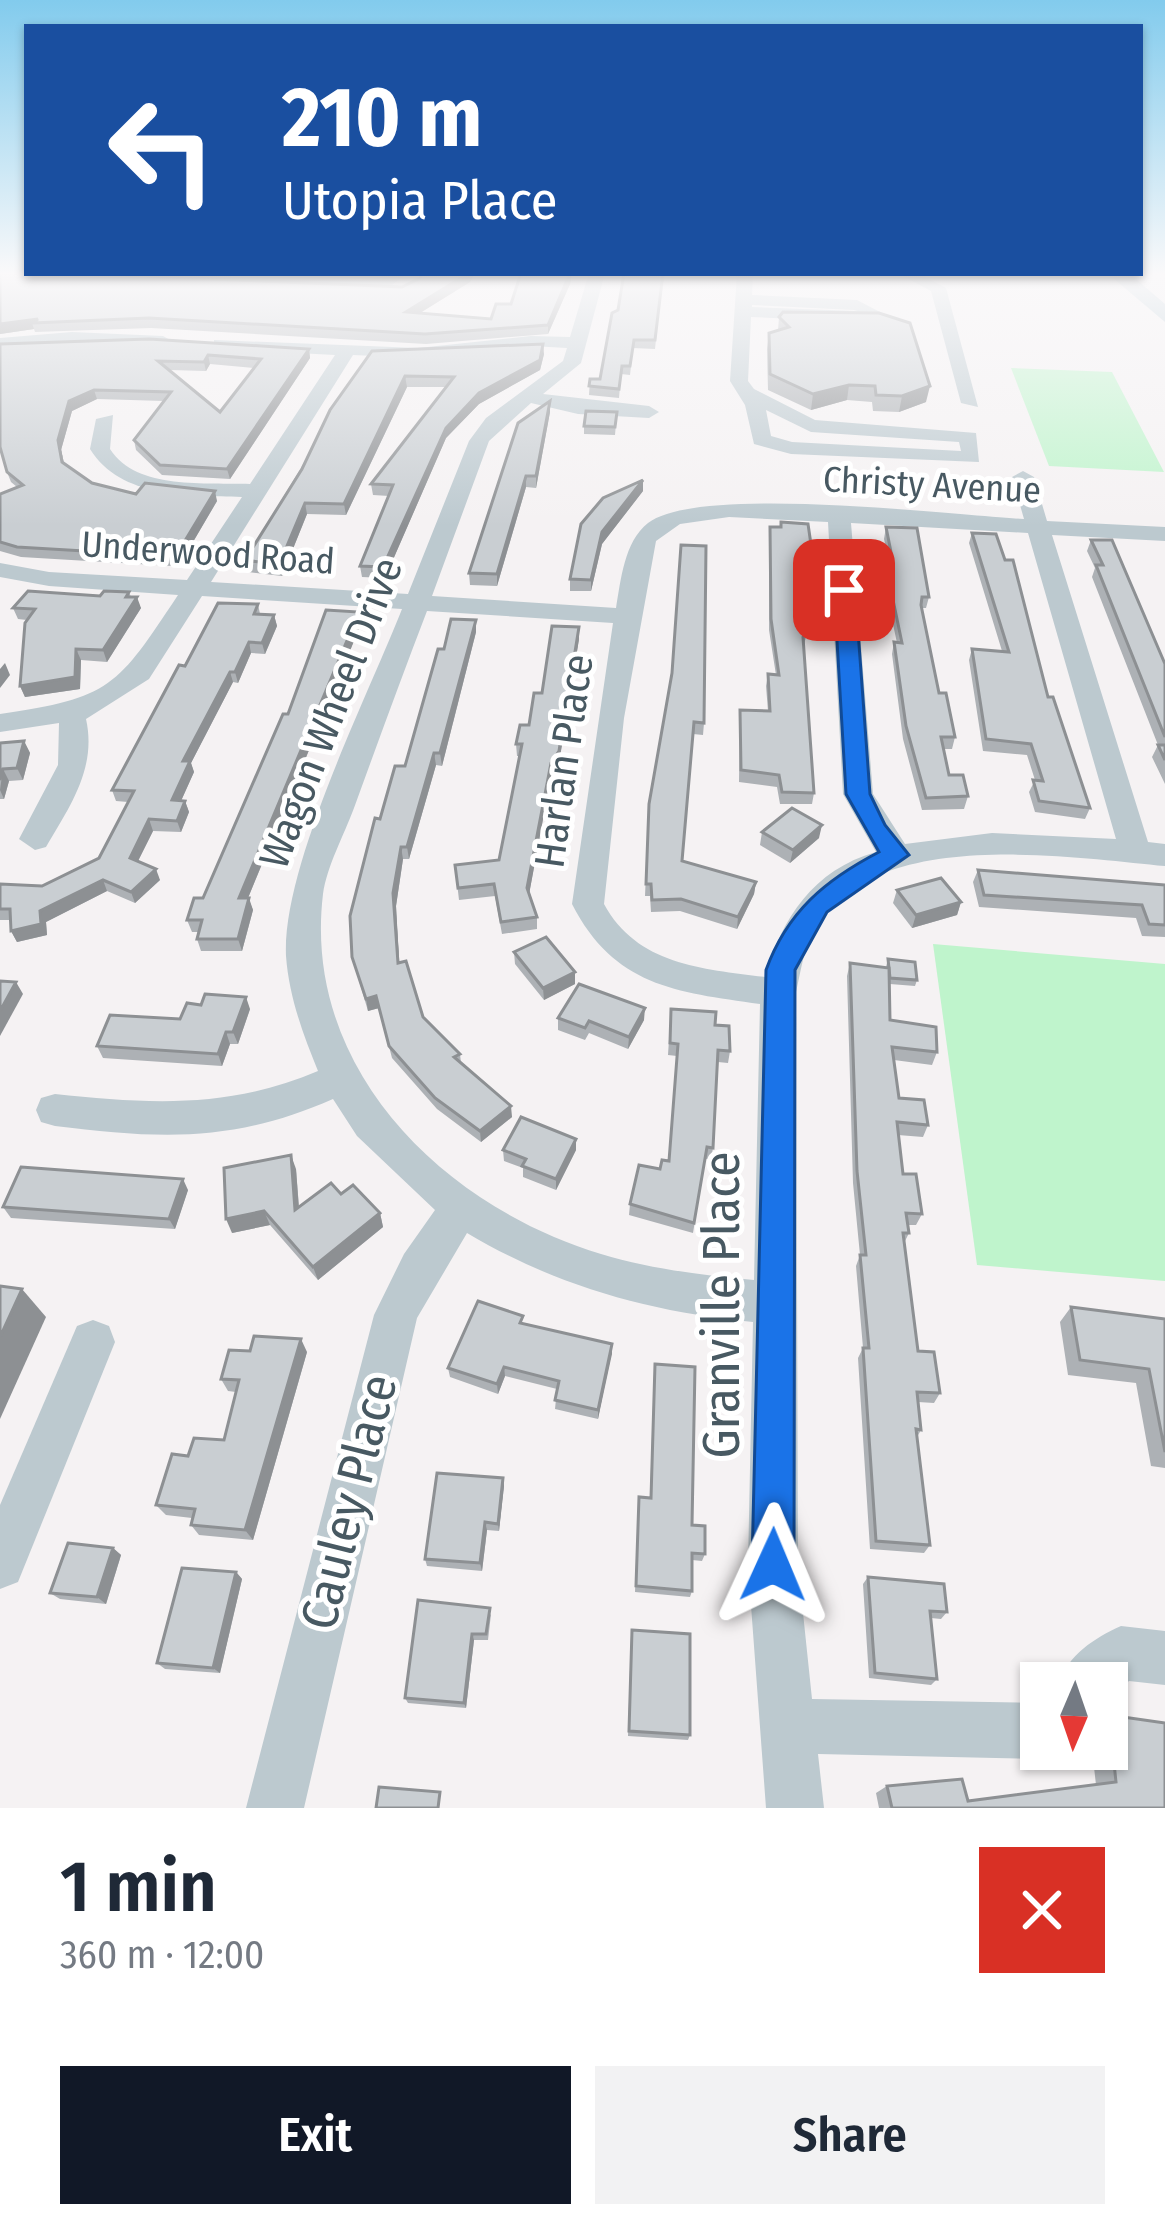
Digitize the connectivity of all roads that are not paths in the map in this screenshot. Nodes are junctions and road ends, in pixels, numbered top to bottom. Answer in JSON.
{"nodes":[{"id":1,"x":342,"y":357,"type":"edge"},
{"id":2,"x":572,"y":357,"type":"edge"},
{"id":3,"x":747,"y":357,"type":"edge"},
{"id":4,"x":958,"y":357,"type":"edge"},
{"id":5,"x":747,"y":393,"type":"junction"},
{"id":6,"x":531,"y":397,"type":"junction"},
{"id":7,"x":971,"y":403,"type":"dead end"},
{"id":8,"x":649,"y":412,"type":"dead end"},
{"id":9,"x":106,"y":419,"type":"dead end"},
{"id":10,"x":1023,"y":477,"type":"dead end"},
{"id":11,"x":257,"y":490,"type":"junction"},
{"id":12,"x":695,"y":513,"type":"joint"},
{"id":13,"x":838,"y":515,"type":"junction"},
{"id":14,"x":1037,"y":527,"type":"junction"},
{"id":15,"x":1165,"y":534,"type":"edge"},
{"id":16,"x":0,"y":571,"type":"edge"},
{"id":17,"x":196,"y":588,"type":"junction"},
{"id":18,"x":416,"y":602,"type":"junction"},
{"id":19,"x":628,"y":616,"type":"junction"},
{"id":20,"x":71,"y":715,"type":"junction"},
{"id":21,"x":0,"y":723,"type":"edge"},
{"id":22,"x":35,"y":839,"type":"dead end"},
{"id":23,"x":1150,"y":854,"type":"edge"},
{"id":24,"x":896,"y":855,"type":"junction"},
{"id":25,"x":778,"y":992,"type":"junction"},
{"id":26,"x":338,"y":1079,"type":"junction"},
{"id":27,"x":55,"y":1110,"type":"dead end"},
{"id":28,"x":459,"y":1210,"type":"junction"},
{"id":29,"x":775,"y":1303,"type":"junction"},
{"id":30,"x":93,"y":1342,"type":"dead end"},
{"id":31,"x":0,"y":1564,"type":"edge"},
{"id":32,"x":1165,"y":1658,"type":"edge"},
{"id":33,"x":1109,"y":1662,"type":"edge"},
{"id":34,"x":784,"y":1726,"type":"junction"},
{"id":35,"x":1020,"y":1731,"type":"edge"},
{"id":36,"x":275,"y":1808,"type":"edge"},
{"id":37,"x":795,"y":1808,"type":"edge"}],
"edges":[{"from":1,"to":11,"type":"street"},
{"from":2,"to":6,"type":"street","name":"Wagon Wheel Drive"},
{"from":3,"to":5,"type":"street"},
{"from":4,"to":7,"type":"street"},
{"from":5,"to":5,"type":"street"},
{"from":6,"to":8,"type":"street"},
{"from":6,"to":18,"type":"street","name":"Wagon Wheel Drive"},
{"from":9,"to":11,"type":"street"},
{"from":10,"to":14,"type":"street"},
{"from":11,"to":17,"type":"street"},
{"from":12,"to":13,"type":"street","name":"Christy Avenue"},
{"from":12,"to":19,"type":"street","name":"Harlan Place"},
{"from":13,"to":14,"type":"street","name":"Christy Avenue"},
{"from":13,"to":24,"type":"street"},
{"from":14,"to":15,"type":"street","name":"Christy Avenue"},
{"from":14,"to":23,"type":"street"},
{"from":16,"to":17,"type":"street","name":"Underwood Road"},
{"from":17,"to":18,"type":"street","name":"Underwood Road"},
{"from":17,"to":20,"type":"street"},
{"from":18,"to":19,"type":"street","name":"Underwood Road"},
{"from":18,"to":26,"type":"street","name":"Wagon Wheel Drive"},
{"from":19,"to":25,"type":"street","name":"Harlan Place"},
{"from":20,"to":21,"type":"street"},
{"from":20,"to":22,"type":"street"},
{"from":23,"to":24,"type":"street","name":"Granville Place"},
{"from":24,"to":25,"type":"street","name":"Granville Place"},
{"from":25,"to":29,"type":"street","name":"Granville Place"},
{"from":26,"to":27,"type":"street"},
{"from":26,"to":28,"type":"street","name":"Wagon Wheel Drive"},
{"from":28,"to":29,"type":"street","name":"Wagon Wheel Drive"},
{"from":28,"to":36,"type":"street","name":"Cauley Place"},
{"from":29,"to":34,"type":"street","name":"Granville Place"},
{"from":30,"to":31,"type":"street"},
{"from":32,"to":33,"type":"street"},
{"from":34,"to":35,"type":"street"},
{"from":34,"to":37,"type":"street","name":"Granville Place"}]}
